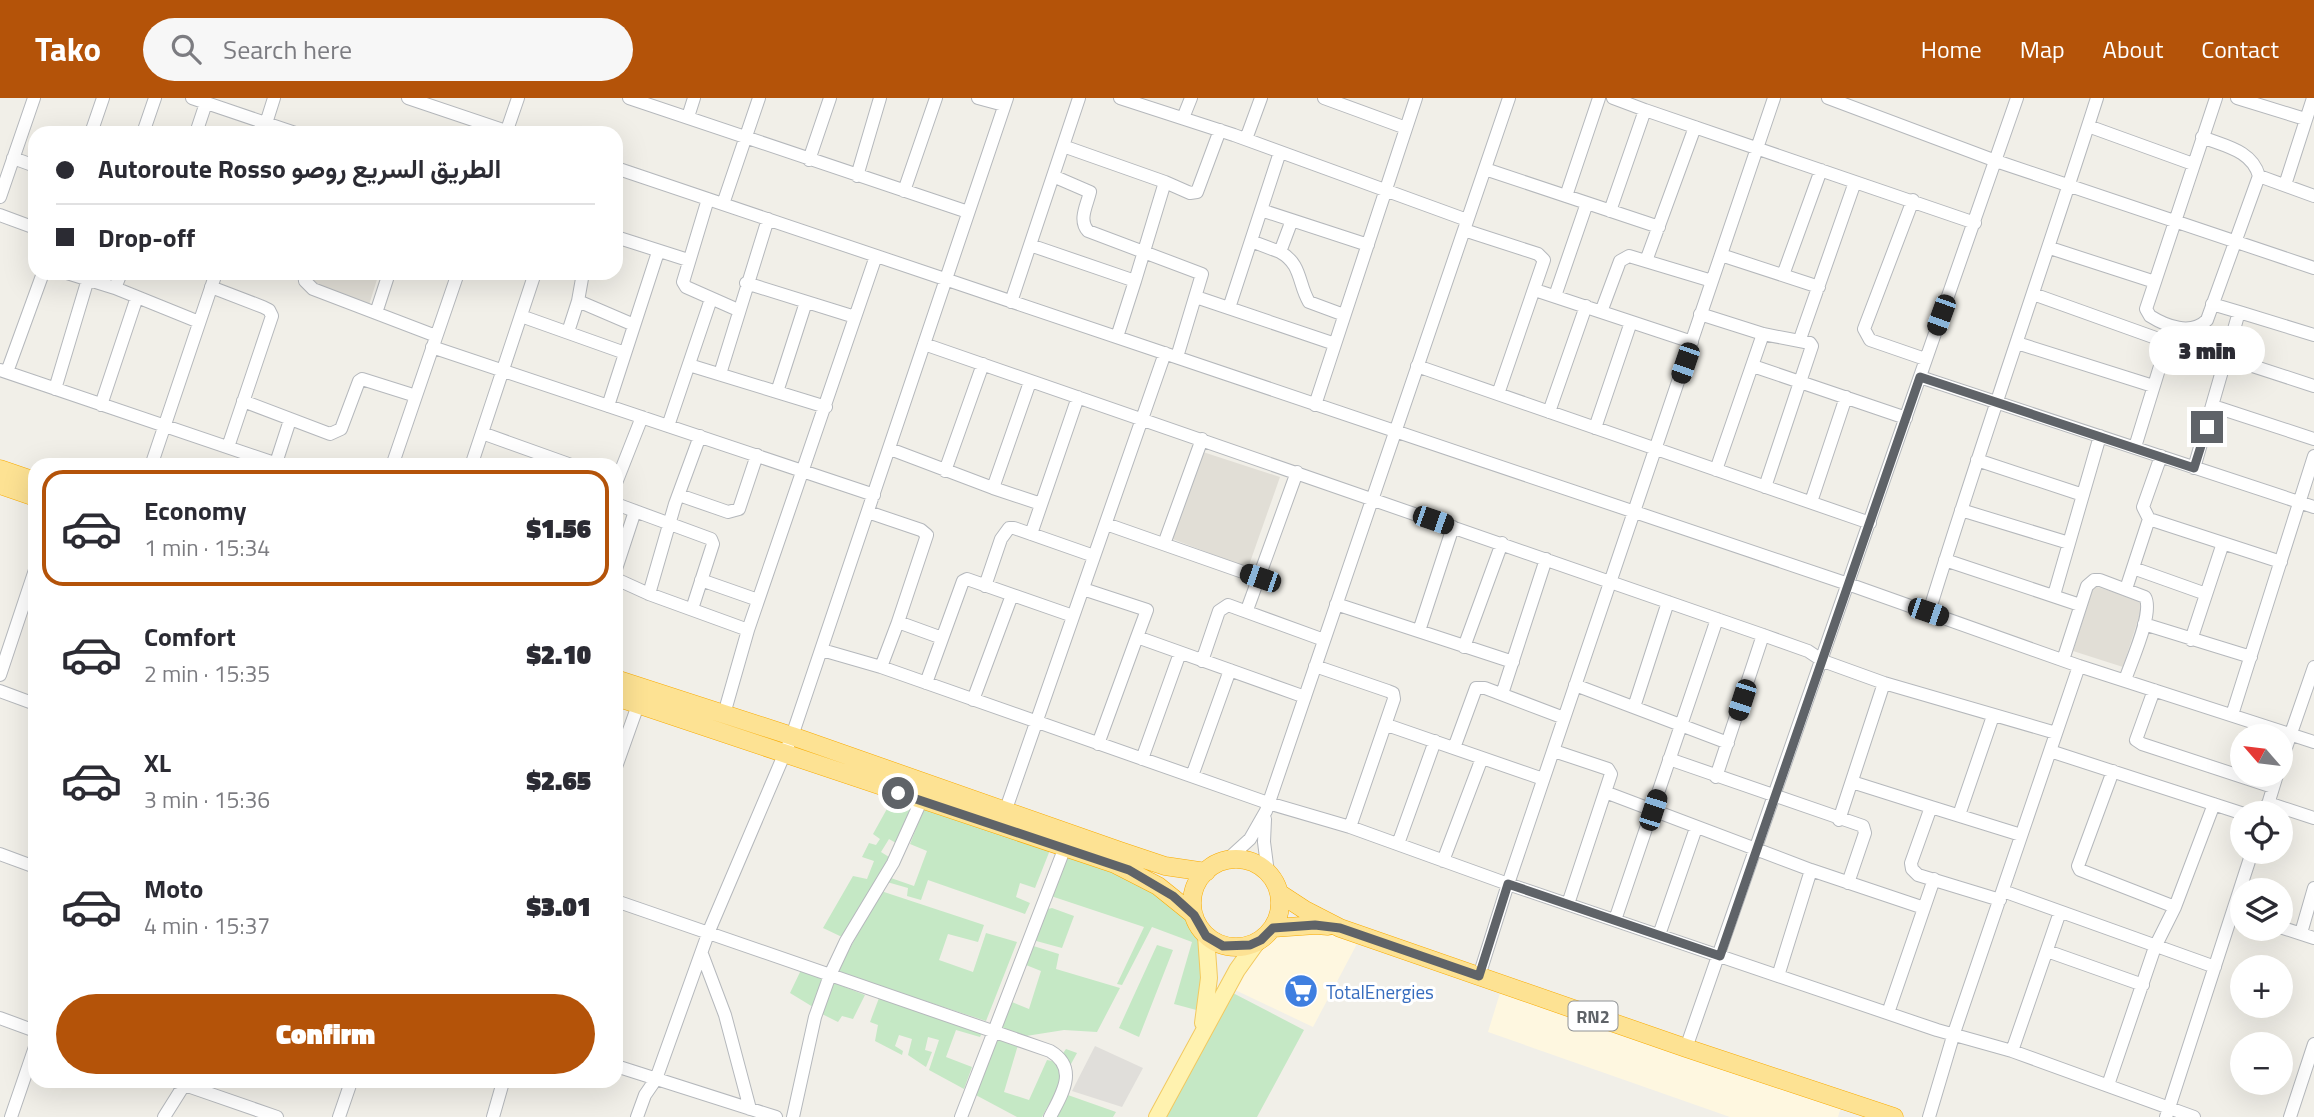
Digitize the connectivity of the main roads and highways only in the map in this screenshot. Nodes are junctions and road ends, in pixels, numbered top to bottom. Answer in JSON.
{"nodes":[{"id":1,"x":0,"y":469,"type":"edge"},
{"id":2,"x":28,"y":479,"type":"edge"},
{"id":3,"x":0,"y":485,"type":"edge"},
{"id":4,"x":28,"y":495,"type":"edge"},
{"id":5,"x":623,"y":681,"type":"edge"},
{"id":6,"x":623,"y":700,"type":"edge"},
{"id":7,"x":1206,"y":872,"type":"junction"},
{"id":8,"x":1279,"y":893,"type":"junction"},
{"id":9,"x":1194,"y":915,"type":"junction"},
{"id":10,"x":1273,"y":928,"type":"junction"},
{"id":11,"x":1340,"y":928,"type":"junction"},
{"id":12,"x":1206,"y":936,"type":"junction"},
{"id":13,"x":1257,"y":943,"type":"junction"},
{"id":14,"x":1200,"y":1036,"type":"junction"},
{"id":15,"x":1157,"y":1117,"type":"edge"},
{"id":16,"x":1894,"y":1117,"type":"edge"}],
"edges":[{"from":1,"to":2,"type":"highway"},
{"from":3,"to":4,"type":"highway"},
{"from":5,"to":7,"type":"highway"},
{"from":6,"to":9,"type":"highway"},
{"from":7,"to":8,"type":"highway"},
{"from":7,"to":9,"type":"highway"},
{"from":8,"to":10,"type":"highway"},
{"from":8,"to":11,"type":"highway","number":"RN2"},
{"from":9,"to":12,"type":"highway"},
{"from":10,"to":11,"type":"highway","number":"RN2"},
{"from":10,"to":13,"type":"highway"},
{"from":11,"to":16,"type":"highway","number":"RN2"},
{"from":12,"to":13,"type":"highway"},
{"from":12,"to":14,"type":"main road"},
{"from":13,"to":14,"type":"main road"},
{"from":14,"to":15,"type":"main road"}]}
